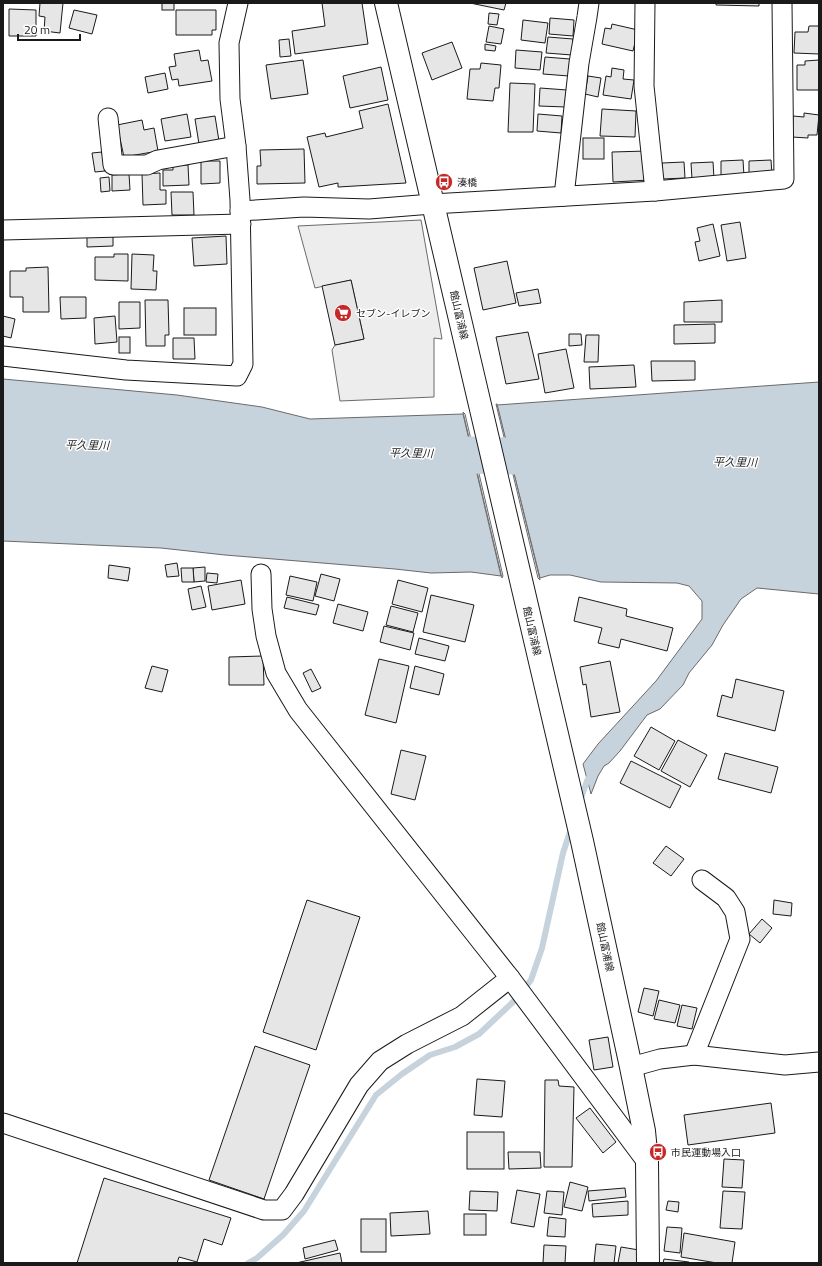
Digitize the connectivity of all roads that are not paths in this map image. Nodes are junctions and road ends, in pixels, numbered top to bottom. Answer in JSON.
{"nodes":[{"id":1,"x":238,"y":3,"type":"edge"},
{"id":2,"x":386,"y":3,"type":"edge"},
{"id":3,"x":588,"y":3,"type":"edge"},
{"id":4,"x":646,"y":3,"type":"edge"},
{"id":5,"x":782,"y":3,"type":"edge"},
{"id":6,"x":108,"y":118,"type":"dead end"},
{"id":7,"x":236,"y":146,"type":"junction"},
{"id":8,"x":655,"y":191,"type":"junction"},
{"id":9,"x":564,"y":196,"type":"junction"},
{"id":10,"x":432,"y":204,"type":"junction"},
{"id":11,"x":240,"y":218,"type":"junction"},
{"id":12,"x":3,"y":230,"type":"edge"},
{"id":13,"x":3,"y":356,"type":"edge"},
{"id":14,"x":261,"y":574,"type":"dead end"},
{"id":15,"x":702,"y":880,"type":"dead end"},
{"id":16,"x":514,"y":983,"type":"junction"},
{"id":17,"x":694,"y":1055,"type":"junction"},
{"id":18,"x":819,"y":1062,"type":"edge"},
{"id":19,"x":631,"y":1067,"type":"junction"},
{"id":20,"x":3,"y":1123,"type":"edge"},
{"id":21,"x":648,"y":1162,"type":"junction"},
{"id":22,"x":648,"y":1263,"type":"edge"}],
"edges":[{"from":1,"to":7,"type":"street"},
{"from":2,"to":10,"type":"main road","name":"館山富浦線"},
{"from":3,"to":9,"type":"street"},
{"from":4,"to":8,"type":"street"},
{"from":5,"to":8,"type":"street"},
{"from":6,"to":7,"type":"street"},
{"from":7,"to":11,"type":"street"},
{"from":8,"to":9,"type":"street"},
{"from":9,"to":10,"type":"street"},
{"from":10,"to":11,"type":"street"},
{"from":10,"to":19,"type":"main road","name":"館山富浦線"},
{"from":11,"to":12,"type":"street"},
{"from":11,"to":13,"type":"street"},
{"from":14,"to":16,"type":"street"},
{"from":15,"to":17,"type":"street"},
{"from":16,"to":20,"type":"street"},
{"from":16,"to":21,"type":"street"},
{"from":17,"to":18,"type":"street"},
{"from":17,"to":19,"type":"street"},
{"from":19,"to":21,"type":"main road","name":"館山富浦線"},
{"from":21,"to":22,"type":"main road","name":"館山富浦線"}]}
